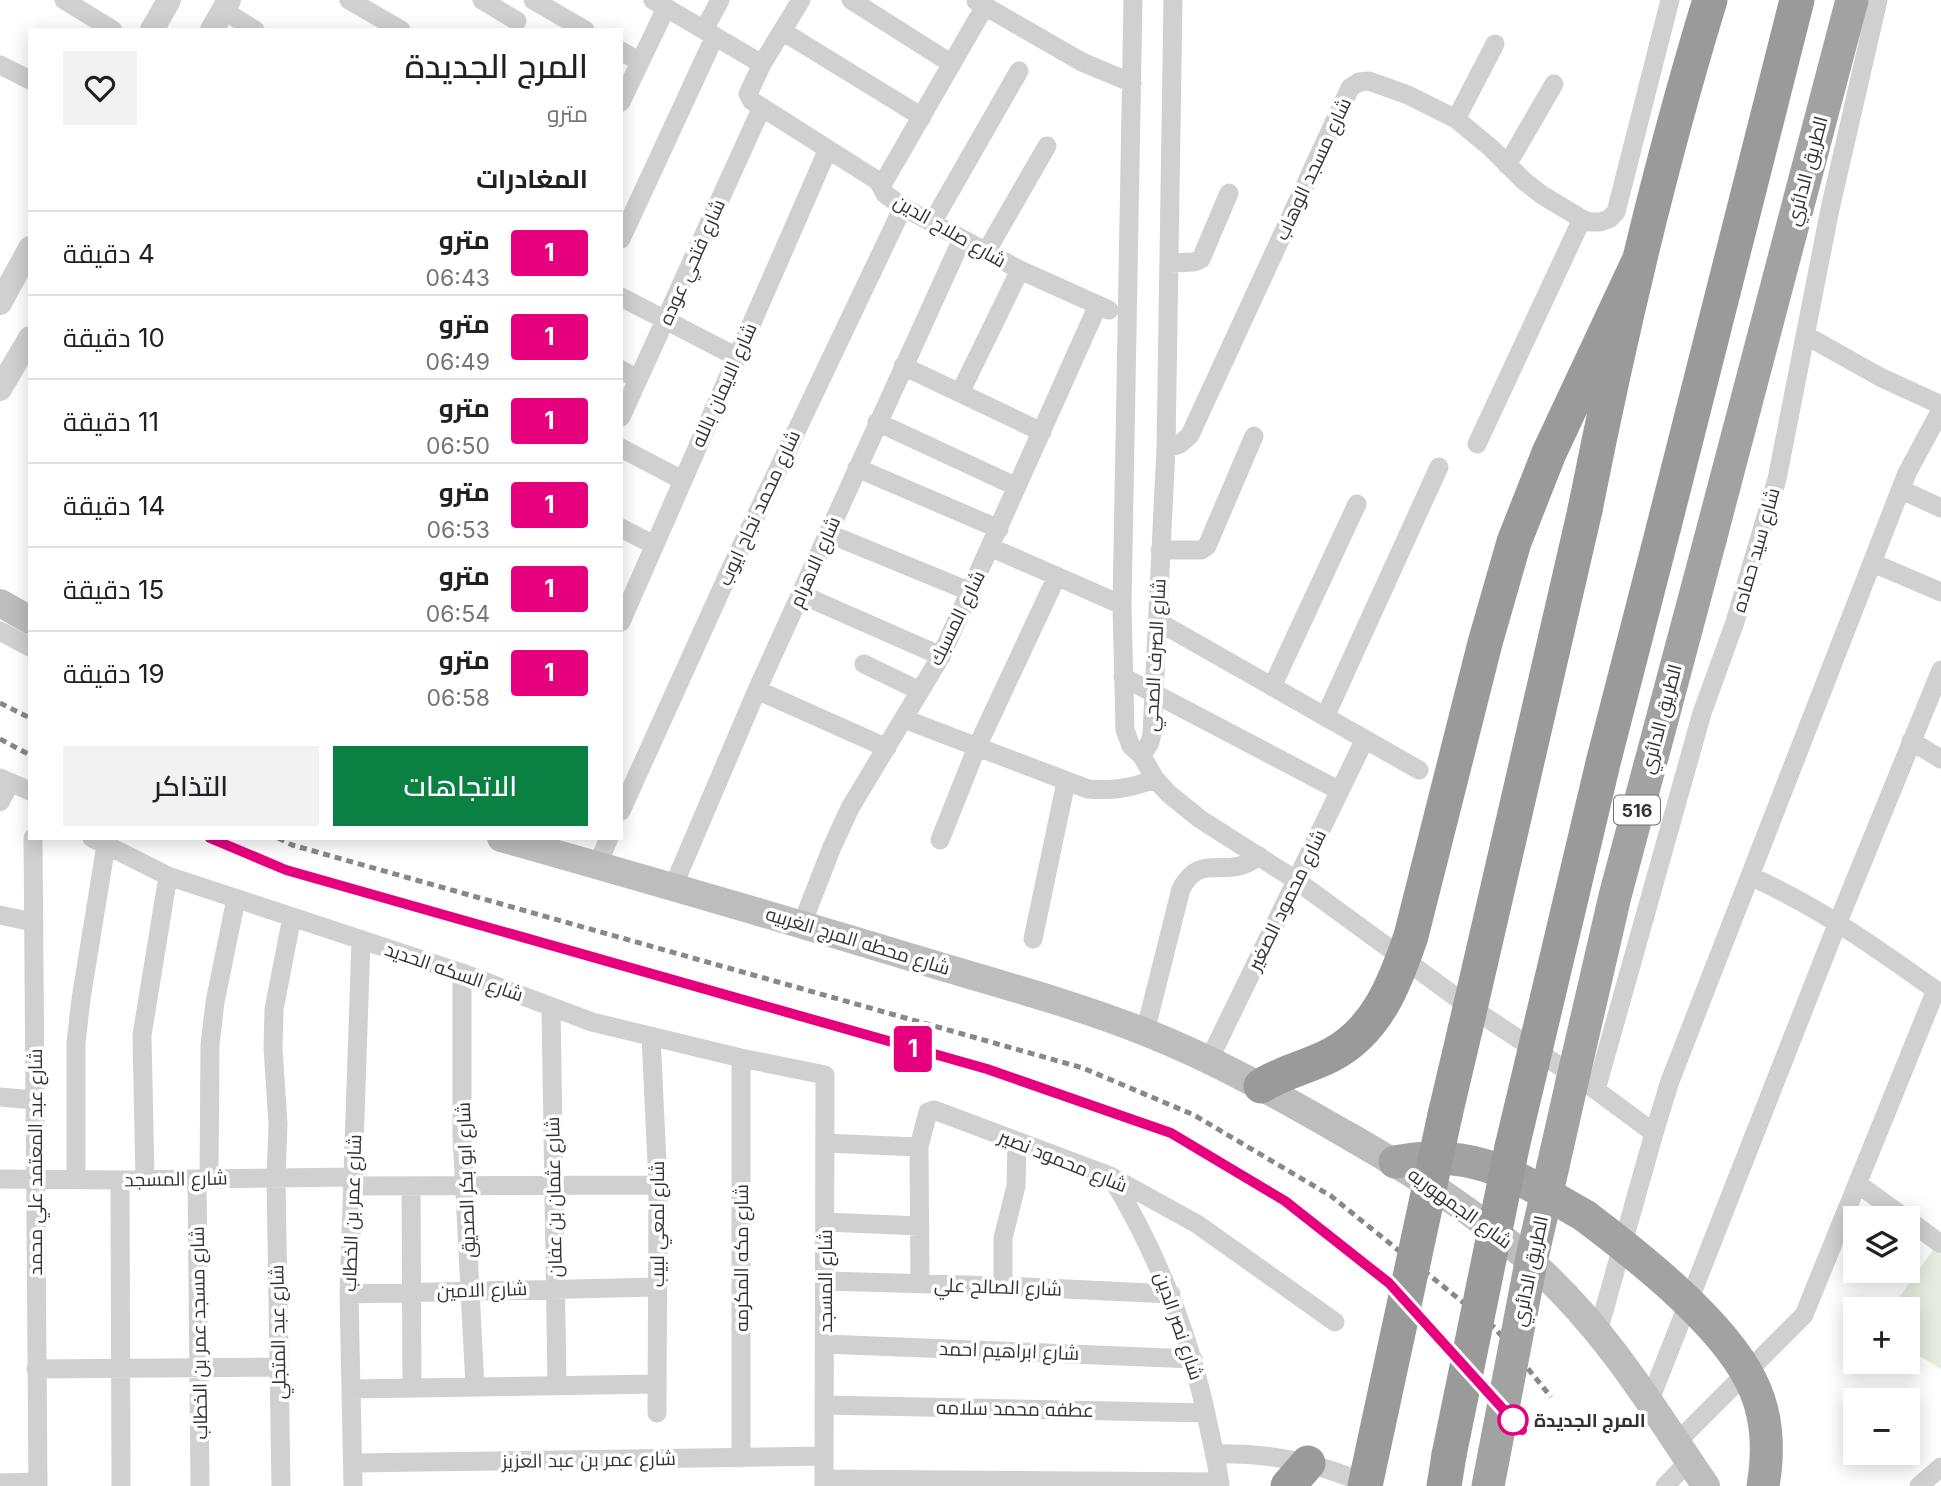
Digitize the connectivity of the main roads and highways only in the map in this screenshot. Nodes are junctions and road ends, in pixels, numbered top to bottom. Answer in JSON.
{"nodes":[{"id":1,"x":1710,"y":0,"type":"edge"},
{"id":2,"x":1797,"y":0,"type":"edge"},
{"id":3,"x":1852,"y":0,"type":"edge"},
{"id":4,"x":1639,"y":262,"type":"junction"},
{"id":5,"x":0,"y":603,"type":"edge"},
{"id":6,"x":28,"y":619,"type":"edge"},
{"id":7,"x":517,"y":840,"type":"edge"},
{"id":8,"x":1209,"y":1060,"type":"joint"},
{"id":9,"x":1261,"y":1086,"type":"junction"},
{"id":10,"x":1395,"y":1162,"type":"junction"},
{"id":11,"x":1365,"y":1486,"type":"edge"},
{"id":12,"x":1444,"y":1486,"type":"edge"},
{"id":13,"x":1488,"y":1486,"type":"edge"},
{"id":14,"x":1706,"y":1486,"type":"edge"},
{"id":15,"x":1763,"y":1486,"type":"edge"}],
"edges":[{"from":1,"to":4,"type":"highway"},
{"from":2,"to":12,"type":"highway","number":"516","bridge":true},
{"from":3,"to":13,"type":"highway","name":"الطريق الدائري","number":"516","bridge":true},
{"from":4,"to":9,"type":"highway"},
{"from":4,"to":11,"type":"highway","bridge":true},
{"from":5,"to":6,"type":"main road"},
{"from":7,"to":8,"type":"main road","name":"شارع محطه المرج الغربيه"},
{"from":8,"to":9,"type":"main road","name":"شارع الجمهوريه"},
{"from":9,"to":10,"type":"main road","name":"شارع الجمهوريه"},
{"from":10,"to":14,"type":"main road","name":"شارع الجمهوريه"},
{"from":10,"to":15,"type":"highway","bridge":true}]}
